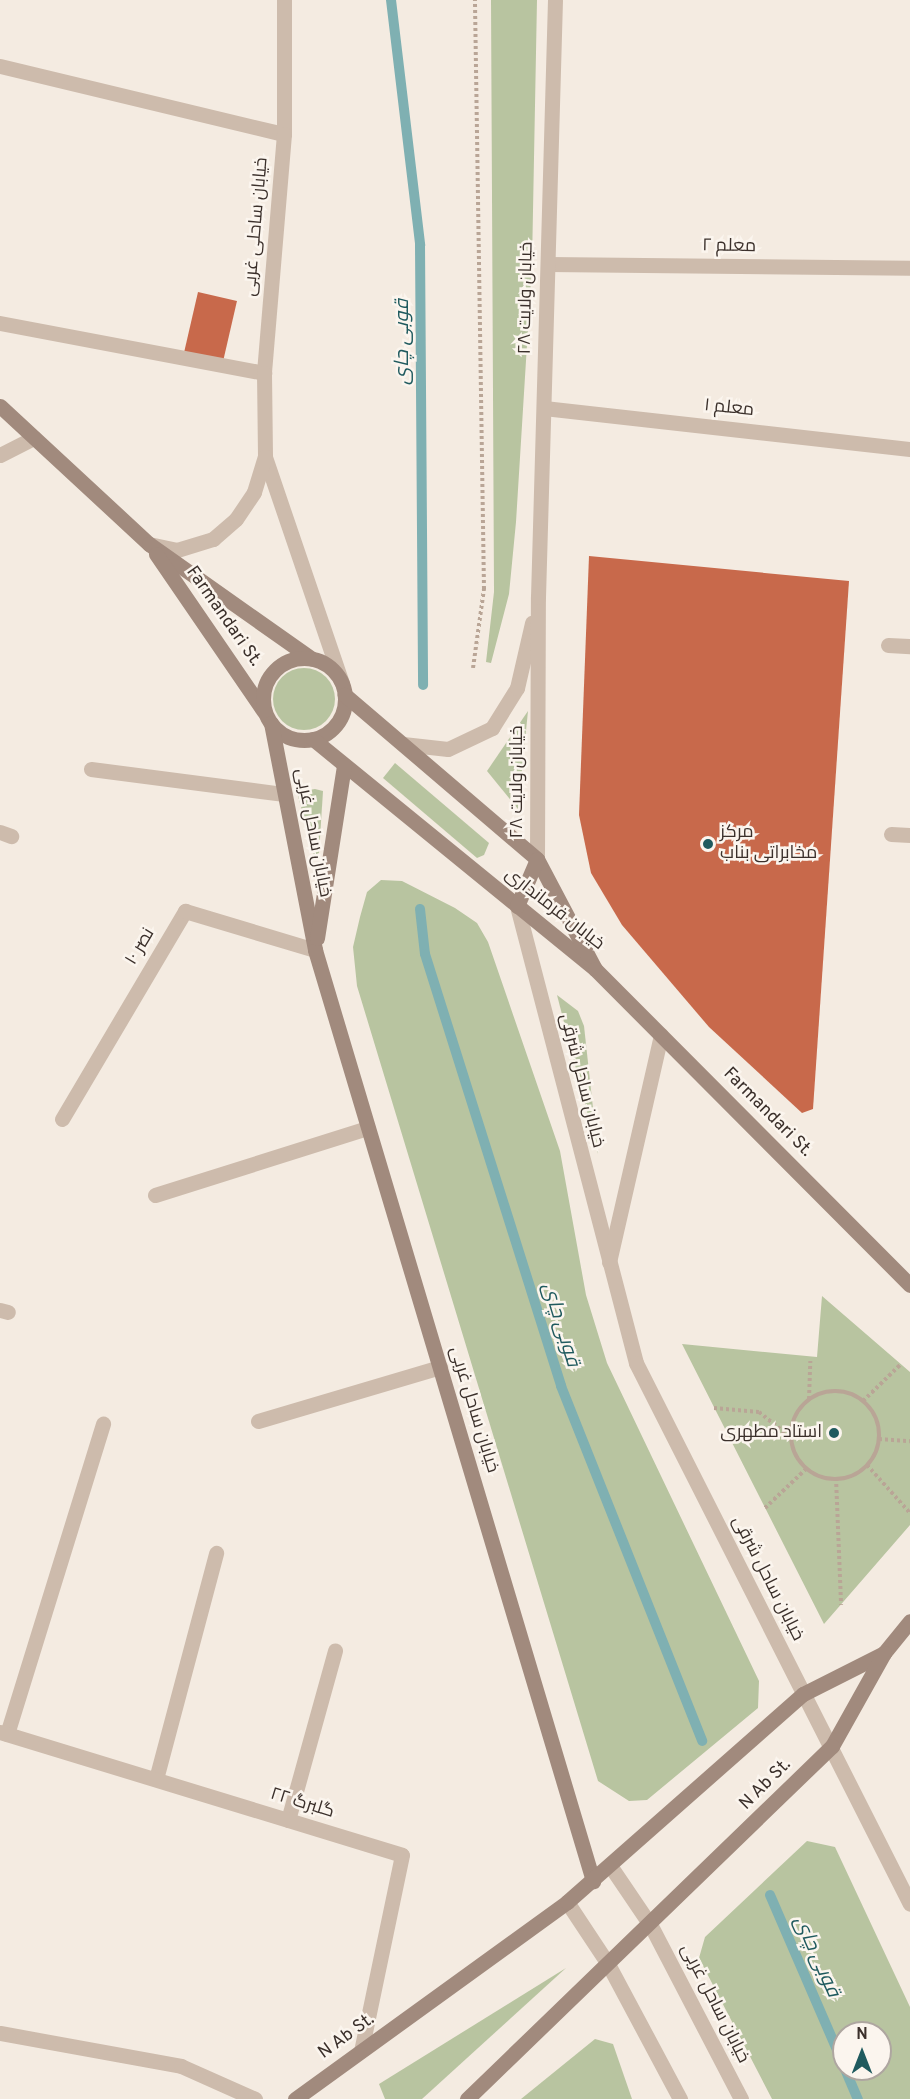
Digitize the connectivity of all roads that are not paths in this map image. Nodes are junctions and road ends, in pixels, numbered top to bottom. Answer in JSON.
{"nodes":[{"id":1,"x":285,"y":0,"type":"edge"},
{"id":2,"x":555,"y":0,"type":"edge"},
{"id":3,"x":0,"y":66,"type":"edge"},
{"id":4,"x":284,"y":134,"type":"junction"},
{"id":5,"x":548,"y":264,"type":"junction"},
{"id":6,"x":910,"y":268,"type":"edge"},
{"id":7,"x":0,"y":323,"type":"edge"},
{"id":8,"x":264,"y":373,"type":"junction"},
{"id":9,"x":0,"y":406,"type":"edge"},
{"id":10,"x":544,"y":408,"type":"junction"},
{"id":11,"x":34,"y":438,"type":"junction"},
{"id":12,"x":910,"y":448,"type":"edge"},
{"id":13,"x":0,"y":455,"type":"edge"},
{"id":14,"x":265,"y":457,"type":"junction"},
{"id":15,"x":149,"y":544,"type":"junction"},
{"id":16,"x":538,"y":597,"type":"junction"},
{"id":17,"x":888,"y":645,"type":"dead end"},
{"id":18,"x":910,"y":646,"type":"edge"},
{"id":19,"x":312,"y":659,"type":"junction"},
{"id":20,"x":343,"y":689,"type":"junction"},
{"id":21,"x":268,"y":718,"type":"junction"},
{"id":22,"x":313,"y":739,"type":"junction"},
{"id":23,"x":403,"y":744,"type":"junction"},
{"id":24,"x":344,"y":765,"type":"junction"},
{"id":25,"x":91,"y":769,"type":"dead end"},
{"id":26,"x":284,"y":794,"type":"junction"},
{"id":27,"x":891,"y":834,"type":"dead end"},
{"id":28,"x":910,"y":835,"type":"edge"},
{"id":29,"x":537,"y":858,"type":"junction"},
{"id":30,"x":517,"y":906,"type":"junction"},
{"id":31,"x":315,"y":950,"type":"junction"},
{"id":32,"x":595,"y":969,"type":"junction"},
{"id":33,"x":661,"y":1035,"type":"junction"},
{"id":34,"x":62,"y":1119,"type":"dead end"},
{"id":35,"x":368,"y":1128,"type":"junction"},
{"id":36,"x":155,"y":1195,"type":"dead end"},
{"id":37,"x":609,"y":1265,"type":"junction"},
{"id":38,"x":910,"y":1285,"type":"edge"},
{"id":39,"x":440,"y":1367,"type":"junction"},
{"id":40,"x":258,"y":1421,"type":"dead end"},
{"id":41,"x":102,"y":1423,"type":"dead end"},
{"id":42,"x":216,"y":1553,"type":"dead end"},
{"id":43,"x":910,"y":1622,"type":"edge"},
{"id":44,"x":334,"y":1650,"type":"dead end"},
{"id":45,"x":884,"y":1653,"type":"junction"},
{"id":46,"x":803,"y":1694,"type":"junction"},
{"id":47,"x":4,"y":1733,"type":"edge"},
{"id":48,"x":832,"y":1746,"type":"junction"},
{"id":49,"x":156,"y":1779,"type":"junction"},
{"id":50,"x":288,"y":1820,"type":"junction"},
{"id":51,"x":611,"y":1867,"type":"junction"},
{"id":52,"x":593,"y":1881,"type":"junction"},
{"id":53,"x":567,"y":1902,"type":"junction"},
{"id":54,"x":910,"y":1904,"type":"edge"},
{"id":55,"x":651,"y":1926,"type":"junction"},
{"id":56,"x":608,"y":1964,"type":"junction"},
{"id":57,"x":0,"y":2033,"type":"edge"},
{"id":58,"x":361,"y":2051,"type":"junction"},
{"id":59,"x":255,"y":2099,"type":"edge"},
{"id":60,"x":295,"y":2099,"type":"edge"},
{"id":61,"x":467,"y":2099,"type":"edge"},
{"id":62,"x":680,"y":2099,"type":"edge"},
{"id":63,"x":741,"y":2099,"type":"edge"}],
"edges":[{"from":1,"to":4,"type":"street","name":"خیابان ساحلی غربی"},
{"from":2,"to":5,"type":"street","name":"خیابان ولایت ۲۸"},
{"from":3,"to":4,"type":"street"},
{"from":4,"to":8,"type":"street","name":"خیابان ساحلی غربی"},
{"from":5,"to":6,"type":"street","name":"معلم ۲"},
{"from":5,"to":10,"type":"street","name":"خیابان ولایت ۲۸"},
{"from":7,"to":8,"type":"street"},
{"from":8,"to":14,"type":"street","name":"خیابان ساحلی غربی"},
{"from":9,"to":11,"type":"main road","name":"Farmandari St."},
{"from":10,"to":12,"type":"street","name":"معلم ۱"},
{"from":10,"to":16,"type":"street","name":"خیابان ولایت ۲۸"},
{"from":11,"to":13,"type":"street"},
{"from":11,"to":15,"type":"main road","name":"Farmandari St."},
{"from":14,"to":15,"type":"street","name":"خیابان ساحلی غربی"},
{"from":14,"to":20,"type":"street","name":"خیابان ساحلی غربی"},
{"from":15,"to":19,"type":"main road","name":"Farmandari St."},
{"from":15,"to":21,"type":"main road","name":"Farmandari St."},
{"from":16,"to":23,"type":"street","name":"خیابان ولایت ۲۸"},
{"from":16,"to":29,"type":"street","name":"خیابان ولایت ۲۸"},
{"from":17,"to":18,"type":"street"},
{"from":19,"to":20,"type":"main road"},
{"from":19,"to":21,"type":"main road"},
{"from":20,"to":22,"type":"main road"},
{"from":20,"to":23,"type":"main road","name":"خیابان فرمانداری"},
{"from":21,"to":22,"type":"main road"},
{"from":21,"to":26,"type":"main road","name":"خیابان ساحل غربی"},
{"from":22,"to":24,"type":"main road","name":"خیابان فرمانداری"},
{"from":23,"to":29,"type":"main road","name":"خیابان فرمانداری"},
{"from":24,"to":30,"type":"main road","name":"خیابان فرمانداری"},
{"from":24,"to":31,"type":"main road","name":"خیابان ساحل غربی"},
{"from":25,"to":26,"type":"street"},
{"from":26,"to":31,"type":"main road","name":"خیابان ساحل غربی"},
{"from":27,"to":28,"type":"street"},
{"from":29,"to":30,"type":"main road"},
{"from":29,"to":32,"type":"main road","name":"خیابان فرمانداری"},
{"from":30,"to":32,"type":"main road","name":"خیابان فرمانداری"},
{"from":30,"to":37,"type":"street","name":"خیابان ساحل شرقی"},
{"from":31,"to":34,"type":"street","name":"نصر ۱۰"},
{"from":31,"to":35,"type":"main road","name":"خیابان ساحل غربی"},
{"from":32,"to":33,"type":"main road","name":"Farmandari St."},
{"from":33,"to":37,"type":"street","name":"خیابان ساحل شرقی"},
{"from":33,"to":38,"type":"main road","name":"Farmandari St."},
{"from":35,"to":36,"type":"street"},
{"from":35,"to":39,"type":"main road","name":"خیابان ساحل غربی"},
{"from":37,"to":46,"type":"street","name":"خیابان ساحل شرقی"},
{"from":39,"to":40,"type":"street"},
{"from":39,"to":52,"type":"main road","name":"خیابان ساحل غربی"},
{"from":41,"to":47,"type":"street"},
{"from":42,"to":49,"type":"street"},
{"from":43,"to":45,"type":"main road","name":"N Ab St."},
{"from":44,"to":50,"type":"street"},
{"from":45,"to":46,"type":"main road","name":"N Ab St."},
{"from":45,"to":48,"type":"main road","name":"N Ab St."},
{"from":46,"to":48,"type":"street","name":"خیابان ساحل شرقی"},
{"from":46,"to":51,"type":"main road","name":"N Ab St."},
{"from":47,"to":49,"type":"street","name":"گلبرگ ۲۲"},
{"from":48,"to":54,"type":"street","name":"خیابان ساحل شرقی"},
{"from":48,"to":55,"type":"main road","name":"N Ab St."},
{"from":49,"to":50,"type":"street","name":"گلبرگ ۲۲"},
{"from":50,"to":58,"type":"street","name":"گلبرگ ۲۲"},
{"from":51,"to":52,"type":"main road","name":"N Ab St."},
{"from":51,"to":55,"type":"street"},
{"from":52,"to":53,"type":"main road","name":"N Ab St."},
{"from":53,"to":56,"type":"street"},
{"from":53,"to":58,"type":"main road","name":"N Ab St."},
{"from":55,"to":56,"type":"main road","name":"N Ab St."},
{"from":55,"to":63,"type":"street","name":"خیابان ساحل غربی"},
{"from":56,"to":61,"type":"main road","name":"N Ab St."},
{"from":56,"to":62,"type":"street"},
{"from":57,"to":59,"type":"street"},
{"from":58,"to":60,"type":"main road","name":"N Ab St."}]}
